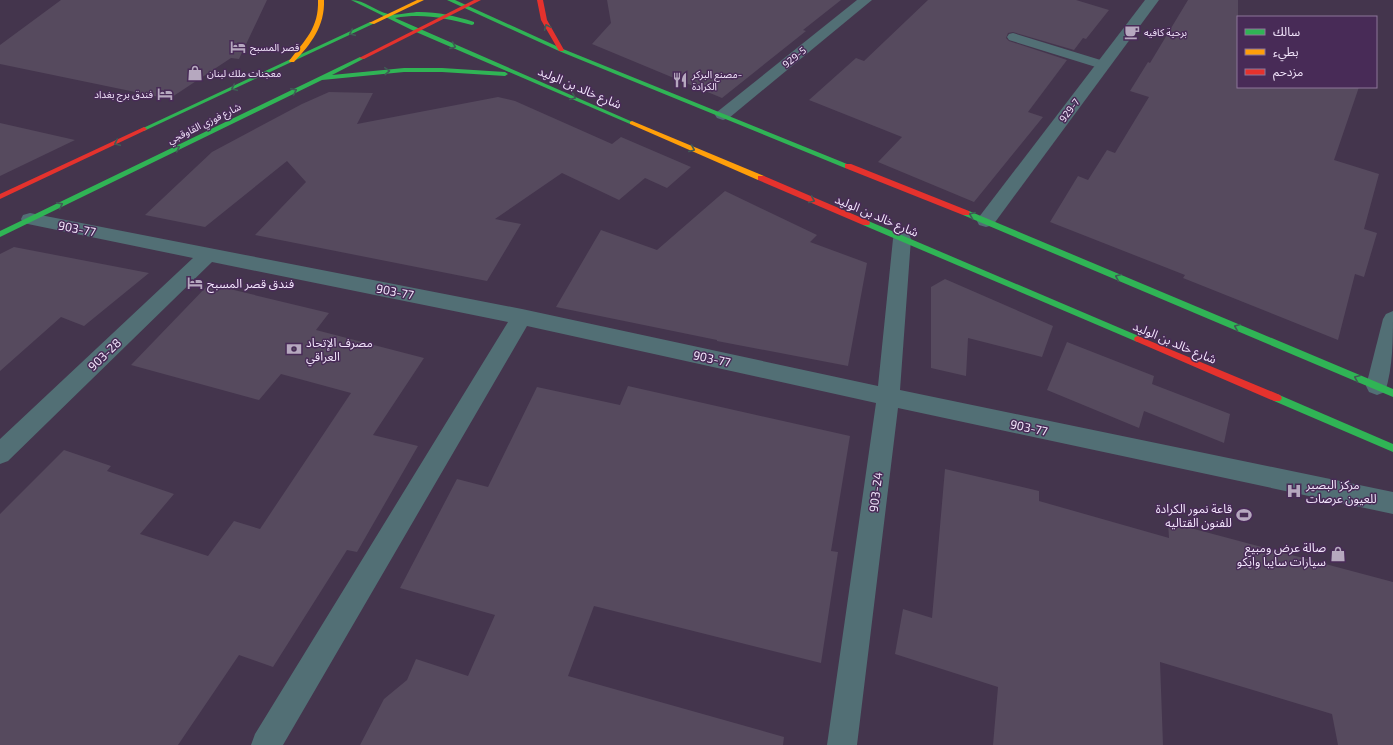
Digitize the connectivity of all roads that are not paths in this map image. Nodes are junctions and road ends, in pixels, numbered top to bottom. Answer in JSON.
{"nodes":[{"id":1,"x":321,"y":0,"type":"edge"},
{"id":2,"x":354,"y":0,"type":"edge"},
{"id":3,"x":394,"y":0,"type":"edge"},
{"id":4,"x":450,"y":0,"type":"edge"},
{"id":5,"x":478,"y":0,"type":"edge"},
{"id":6,"x":540,"y":0,"type":"edge"},
{"id":7,"x":865,"y":0,"type":"edge"},
{"id":8,"x":1152,"y":0,"type":"edge"},
{"id":9,"x":418,"y":2,"type":"edge"},
{"id":10,"x":465,"y":7,"type":"junction"},
{"id":11,"x":450,"y":15,"type":"junction"},
{"id":12,"x":388,"y":17,"type":"junction"},
{"id":13,"x":479,"y":25,"type":"dead end"},
{"id":14,"x":494,"y":30,"type":"dead end"},
{"id":15,"x":418,"y":31,"type":"junction"},
{"id":16,"x":1013,"y":37,"type":"dead end"},
{"id":17,"x":561,"y":50,"type":"junction"},
{"id":18,"x":292,"y":61,"type":"junction"},
{"id":19,"x":1103,"y":65,"type":"junction"},
{"id":20,"x":521,"y":75,"type":"junction"},
{"id":21,"x":321,"y":78,"type":"junction"},
{"id":22,"x":723,"y":115,"type":"junction"},
{"id":23,"x":0,"y":197,"type":"edge"},
{"id":24,"x":30,"y":219,"type":"junction"},
{"id":25,"x":986,"y":221,"type":"junction"},
{"id":26,"x":0,"y":234,"type":"edge"},
{"id":27,"x":902,"y":239,"type":"junction"},
{"id":28,"x":209,"y":254,"type":"junction"},
{"id":29,"x":522,"y":317,"type":"junction"},
{"id":30,"x":1393,"y":319,"type":"edge"},
{"id":31,"x":1385,"y":390,"type":"edge"},
{"id":32,"x":888,"y":397,"type":"junction"},
{"id":33,"x":1393,"y":448,"type":"edge"},
{"id":34,"x":0,"y":454,"type":"edge"},
{"id":35,"x":1393,"y":504,"type":"edge"},
{"id":36,"x":266,"y":745,"type":"edge"},
{"id":37,"x":842,"y":745,"type":"edge"}],
"edges":[{"from":1,"to":18,"type":"main road"},
{"from":2,"to":12,"type":"main road","name":"شارع خالد بن الوليد"},
{"from":3,"to":9,"type":"main road"},
{"from":4,"to":10,"type":"main road"},
{"from":5,"to":10,"type":"main road","name":"شارع فوزي القاوقجي"},
{"from":17,"to":6,"type":"main road","one_way":true},
{"from":7,"to":22,"type":"street","name":"929-5"},
{"from":8,"to":19,"type":"street","name":"929-7"},
{"from":9,"to":10,"type":"main road"},
{"from":9,"to":12,"type":"main road"},
{"from":10,"to":11,"type":"main road","name":"شارع فوزي القاوقجي"},
{"from":10,"to":17,"type":"main road"},
{"from":11,"to":12,"type":"main road"},
{"from":11,"to":13,"type":"main road"},
{"from":11,"to":15,"type":"main road","name":"شارع فوزي القاوقجي"},
{"from":12,"to":15,"type":"main road","name":"شارع خالد بن الوليد"},
{"from":12,"to":18,"type":"main road","name":"شارع فوزي القاوقجي","one_way":true},
{"from":14,"to":17,"type":"main road"},
{"from":15,"to":20,"type":"main road","name":"شارع خالد بن الوليد","one_way":true},
{"from":15,"to":21,"type":"main road","name":"شارع فوزي القاوقجي"},
{"from":16,"to":19,"type":"lane"},
{"from":17,"to":22,"type":"main road"},
{"from":18,"to":23,"type":"main road","name":"شارع فوزي القاوقجي","one_way":true},
{"from":19,"to":25,"type":"street","name":"929-7"},
{"from":21,"to":20,"type":"main road","one_way":true},
{"from":20,"to":27,"type":"main road","name":"شارع خالد بن الوليد","one_way":true},
{"from":24,"to":21,"type":"main road","name":"شارع فوزي القاوقجي","one_way":true},
{"from":25,"to":22,"type":"main road","one_way":true},
{"from":24,"to":26,"type":"main road","name":"شارع فوزي القاوقجي"},
{"from":24,"to":28,"type":"street","name":"903-77"},
{"from":31,"to":25,"type":"main road","one_way":true},
{"from":27,"to":32,"type":"street","name":"903-24"},
{"from":27,"to":33,"type":"main road","name":"شارع خالد بن الوليد"},
{"from":28,"to":29,"type":"street","name":"903-77"},
{"from":28,"to":34,"type":"street","name":"903-28"},
{"from":29,"to":32,"type":"street","name":"903-77"},
{"from":29,"to":36,"type":"street"},
{"from":30,"to":31,"type":"street"},
{"from":32,"to":35,"type":"street","name":"903-77"},
{"from":32,"to":37,"type":"street","name":"903-24"}]}
